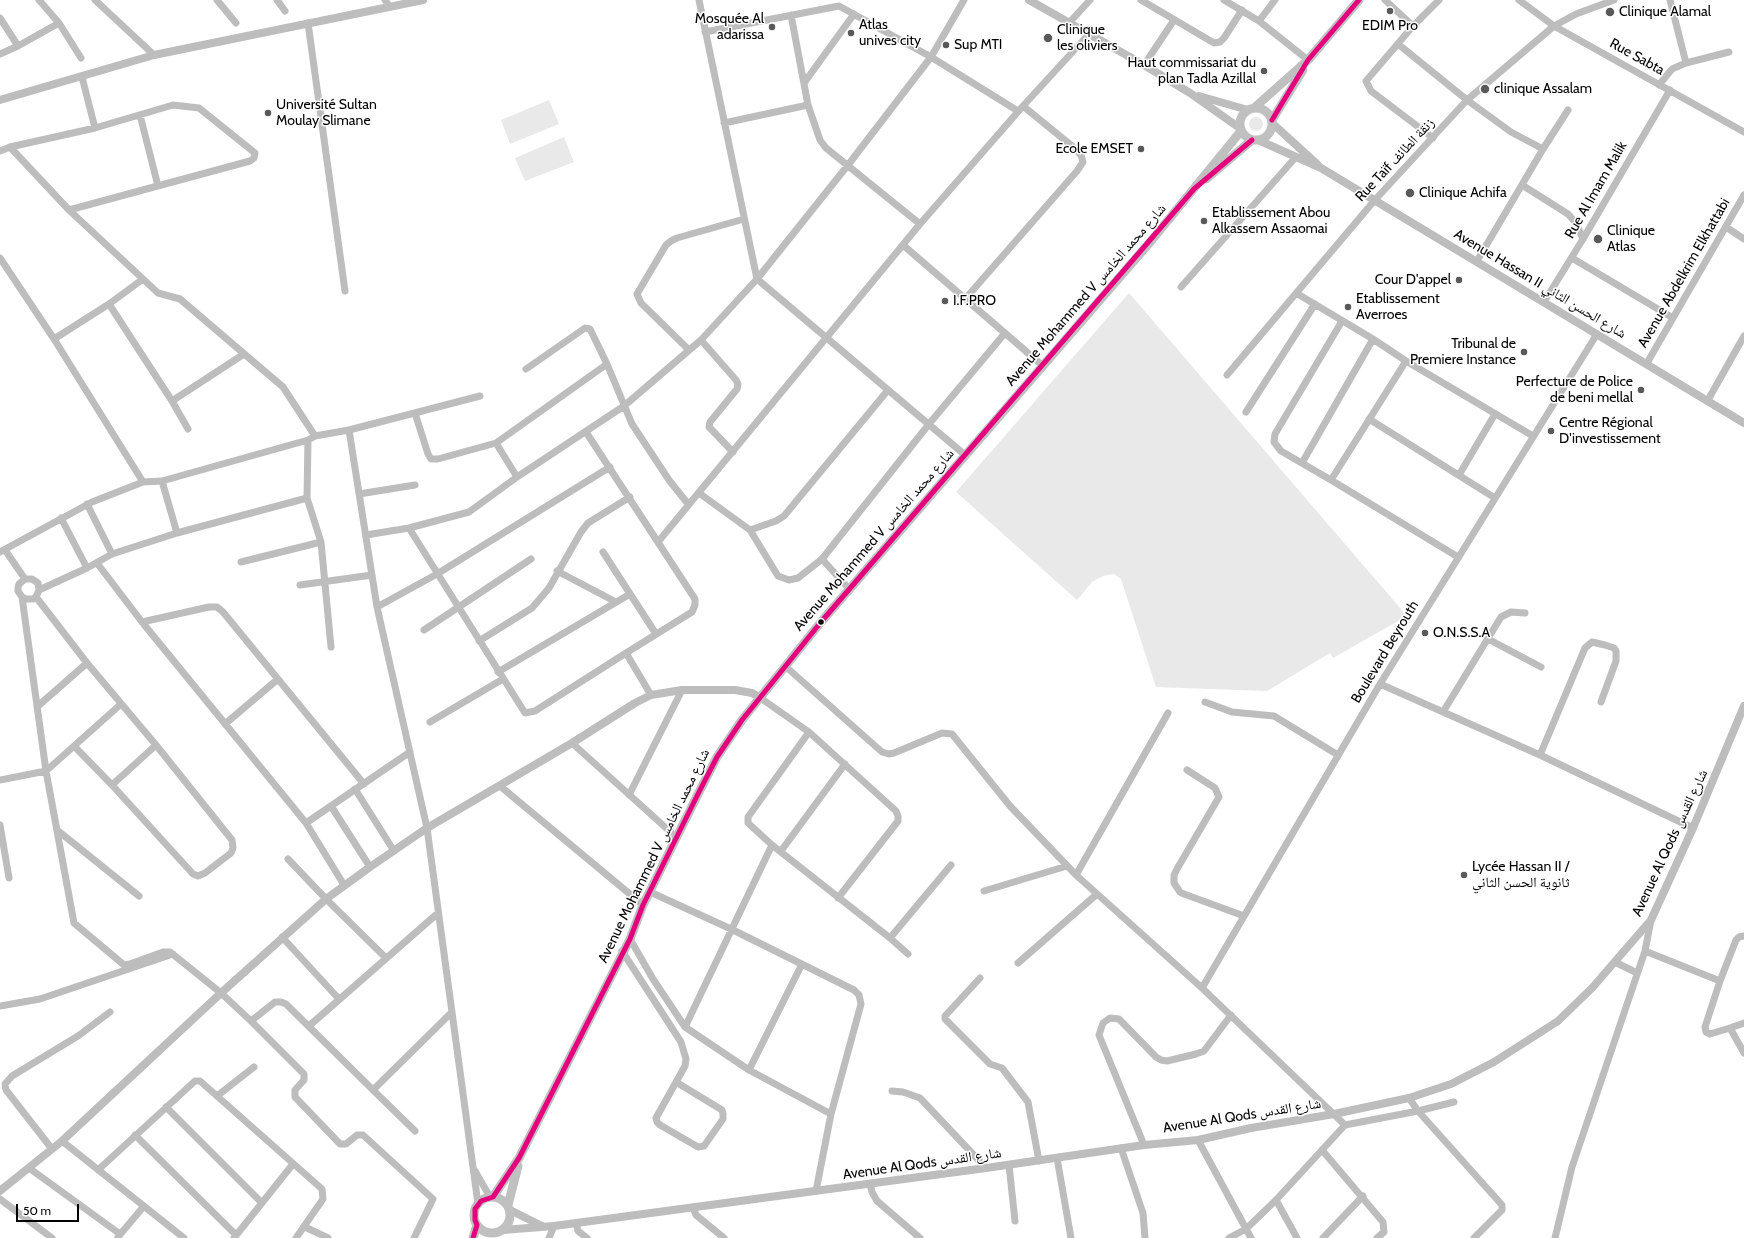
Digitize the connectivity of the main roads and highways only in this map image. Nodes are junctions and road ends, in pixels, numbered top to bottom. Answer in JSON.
{"nodes":[{"id":1,"x":1359,"y":0,"type":"edge"},
{"id":2,"x":1308,"y":60,"type":"junction"},
{"id":3,"x":1251,"y":109,"type":"junction"},
{"id":4,"x":1272,"y":122,"type":"junction"},
{"id":5,"x":1241,"y":130,"type":"junction"},
{"id":6,"x":1255,"y":140,"type":"junction"},
{"id":7,"x":1194,"y":189,"type":"junction"},
{"id":8,"x":519,"y":1158,"type":"junction"},
{"id":9,"x":491,"y":1197,"type":"junction"},
{"id":10,"x":509,"y":1208,"type":"junction"},
{"id":11,"x":477,"y":1225,"type":"junction"},
{"id":12,"x":489,"y":1236,"type":"edge"},
{"id":13,"x":473,"y":1238,"type":"edge"}],
"edges":[{"from":1,"to":2,"type":"main road"},
{"from":2,"to":3,"type":"main road"},
{"from":2,"to":4,"type":"main road"},
{"from":3,"to":4,"type":"main road"},
{"from":3,"to":5,"type":"main road"},
{"from":4,"to":6,"type":"main road"},
{"from":5,"to":6,"type":"main road"},
{"from":5,"to":7,"type":"main road"},
{"from":6,"to":7,"type":"main road"},
{"from":7,"to":8,"type":"main road","name":"Avenue Mohammed V شارع محمد الخامس"},
{"from":8,"to":9,"type":"main road","name":"Avenue Mohammed V شارع محمد الخامس"},
{"from":8,"to":10,"type":"main road","name":"Avenue Mohammed V شارع محمد الخامس"},
{"from":9,"to":10,"type":"main road"},
{"from":9,"to":11,"type":"main road"},
{"from":10,"to":12,"type":"main road"},
{"from":11,"to":12,"type":"main road"},
{"from":11,"to":13,"type":"main road"}]}
